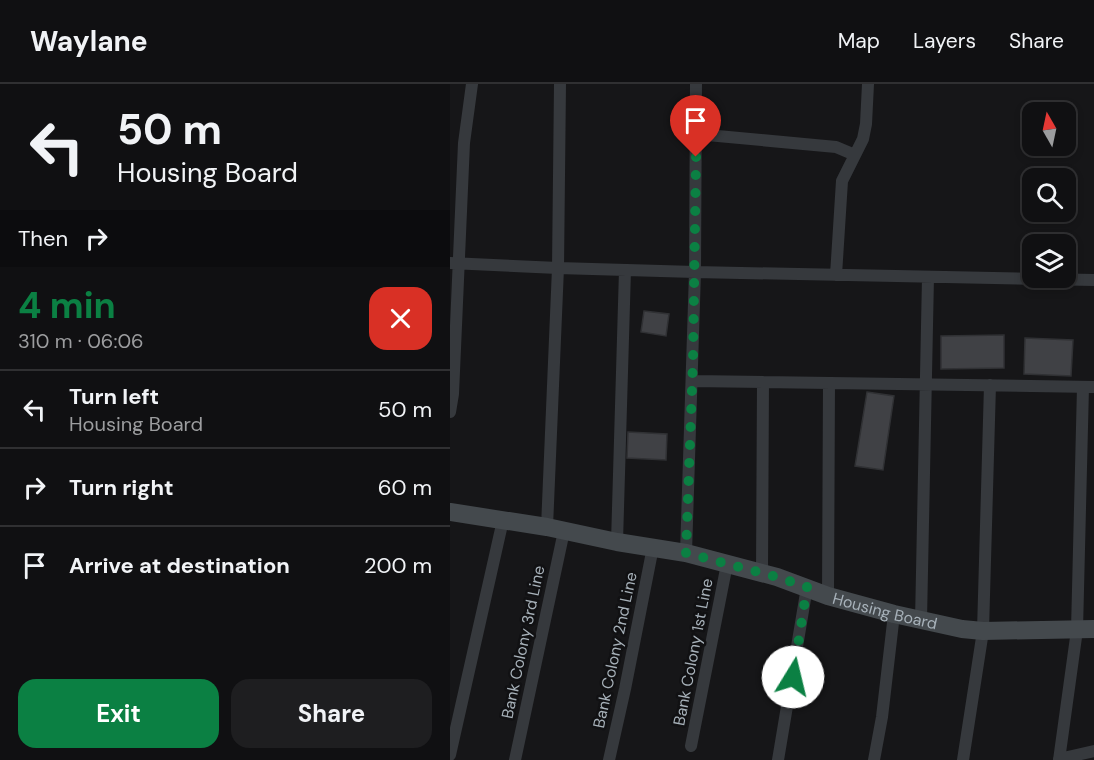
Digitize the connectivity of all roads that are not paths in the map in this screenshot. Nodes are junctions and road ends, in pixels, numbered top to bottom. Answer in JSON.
{"nodes":[{"id":1,"x":472,"y":84,"type":"edge"},
{"id":2,"x":560,"y":84,"type":"edge"},
{"id":3,"x":696,"y":84,"type":"edge"},
{"id":4,"x":868,"y":84,"type":"edge"},
{"id":5,"x":696,"y":134,"type":"junction"},
{"id":6,"x":855,"y":155,"type":"junction"},
{"id":7,"x":454,"y":263,"type":"edge"},
{"id":8,"x":558,"y":268,"type":"junction"},
{"id":9,"x":625,"y":270,"type":"junction"},
{"id":10,"x":695,"y":272,"type":"junction"},
{"id":11,"x":836,"y":275,"type":"junction"},
{"id":12,"x":928,"y":277,"type":"junction"},
{"id":13,"x":1094,"y":280,"type":"edge"},
{"id":14,"x":693,"y":381,"type":"junction"},
{"id":15,"x":763,"y":382,"type":"junction"},
{"id":16,"x":829,"y":383,"type":"junction"},
{"id":17,"x":926,"y":384,"type":"junction"},
{"id":18,"x":990,"y":385,"type":"junction"},
{"id":19,"x":1088,"y":387,"type":"edge"},
{"id":20,"x":451,"y":394,"type":"edge"},
{"id":21,"x":450,"y":412,"type":"edge"},
{"id":22,"x":450,"y":512,"type":"edge"},
{"id":23,"x":503,"y":520,"type":"junction"},
{"id":24,"x":556,"y":529,"type":"junction"},
{"id":25,"x":617,"y":542,"type":"junction"},
{"id":26,"x":653,"y":547,"type":"junction"},
{"id":27,"x":686,"y":553,"type":"junction"},
{"id":28,"x":727,"y":564,"type":"junction"},
{"id":29,"x":762,"y":572,"type":"junction"},
{"id":30,"x":807,"y":587,"type":"junction"},
{"id":31,"x":828,"y":596,"type":"junction"},
{"id":32,"x":894,"y":614,"type":"junction"},
{"id":33,"x":921,"y":621,"type":"junction"},
{"id":34,"x":1085,"y":630,"type":"edge"},
{"id":35,"x":983,"y":631,"type":"junction"},
{"id":36,"x":691,"y":746,"type":"dead end"},
{"id":37,"x":1094,"y":751,"type":"edge"},
{"id":38,"x":450,"y":755,"type":"edge"},
{"id":39,"x":514,"y":760,"type":"edge"},
{"id":40,"x":609,"y":760,"type":"edge"},
{"id":41,"x":778,"y":760,"type":"edge"},
{"id":42,"x":874,"y":760,"type":"edge"},
{"id":43,"x":963,"y":760,"type":"edge"},
{"id":44,"x":1059,"y":760,"type":"edge"}],
"edges":[{"from":1,"to":7,"type":"street"},
{"from":2,"to":8,"type":"street","name":"Bank Colony 3rd Line"},
{"from":3,"to":5,"type":"street"},
{"from":4,"to":6,"type":"street"},
{"from":5,"to":6,"type":"street"},
{"from":5,"to":10,"type":"street"},
{"from":6,"to":11,"type":"street"},
{"from":7,"to":8,"type":"street"},
{"from":7,"to":20,"type":"street"},
{"from":8,"to":9,"type":"street"},
{"from":8,"to":24,"type":"street","name":"Bank Colony 3rd Line"},
{"from":9,"to":10,"type":"street"},
{"from":9,"to":25,"type":"street"},
{"from":10,"to":11,"type":"street"},
{"from":10,"to":14,"type":"street"},
{"from":11,"to":12,"type":"street"},
{"from":12,"to":13,"type":"street"},
{"from":12,"to":17,"type":"street"},
{"from":14,"to":15,"type":"street"},
{"from":14,"to":27,"type":"street"},
{"from":15,"to":16,"type":"street"},
{"from":15,"to":29,"type":"street"},
{"from":16,"to":17,"type":"street"},
{"from":16,"to":31,"type":"street"},
{"from":17,"to":18,"type":"street"},
{"from":17,"to":33,"type":"street"},
{"from":18,"to":19,"type":"street"},
{"from":18,"to":35,"type":"street"},
{"from":19,"to":34,"type":"street"},
{"from":20,"to":21,"type":"street"},
{"from":22,"to":23,"type":"main road","name":"Housing Board"},
{"from":23,"to":24,"type":"main road","name":"Housing Board"},
{"from":23,"to":38,"type":"street"},
{"from":24,"to":25,"type":"main road","name":"Housing Board"},
{"from":24,"to":39,"type":"street","name":"Bank Colony 3rd Line"},
{"from":25,"to":26,"type":"main road","name":"Housing Board"},
{"from":26,"to":27,"type":"main road","name":"Housing Board"},
{"from":26,"to":40,"type":"street","name":"Bank Colony 2nd Line"},
{"from":27,"to":28,"type":"main road","name":"Housing Board"},
{"from":28,"to":29,"type":"main road","name":"Housing Board"},
{"from":28,"to":36,"type":"street","name":"Bank Colony 1st Line"},
{"from":29,"to":30,"type":"main road","name":"Housing Board"},
{"from":30,"to":31,"type":"main road","name":"Housing Board"},
{"from":30,"to":41,"type":"street"},
{"from":31,"to":32,"type":"main road","name":"Housing Board"},
{"from":32,"to":33,"type":"main road","name":"Housing Board"},
{"from":32,"to":42,"type":"street"},
{"from":33,"to":35,"type":"main road","name":"Housing Board"},
{"from":34,"to":35,"type":"main road","name":"Housing Board"},
{"from":34,"to":44,"type":"street"},
{"from":35,"to":43,"type":"street"},
{"from":37,"to":44,"type":"street"}]}
